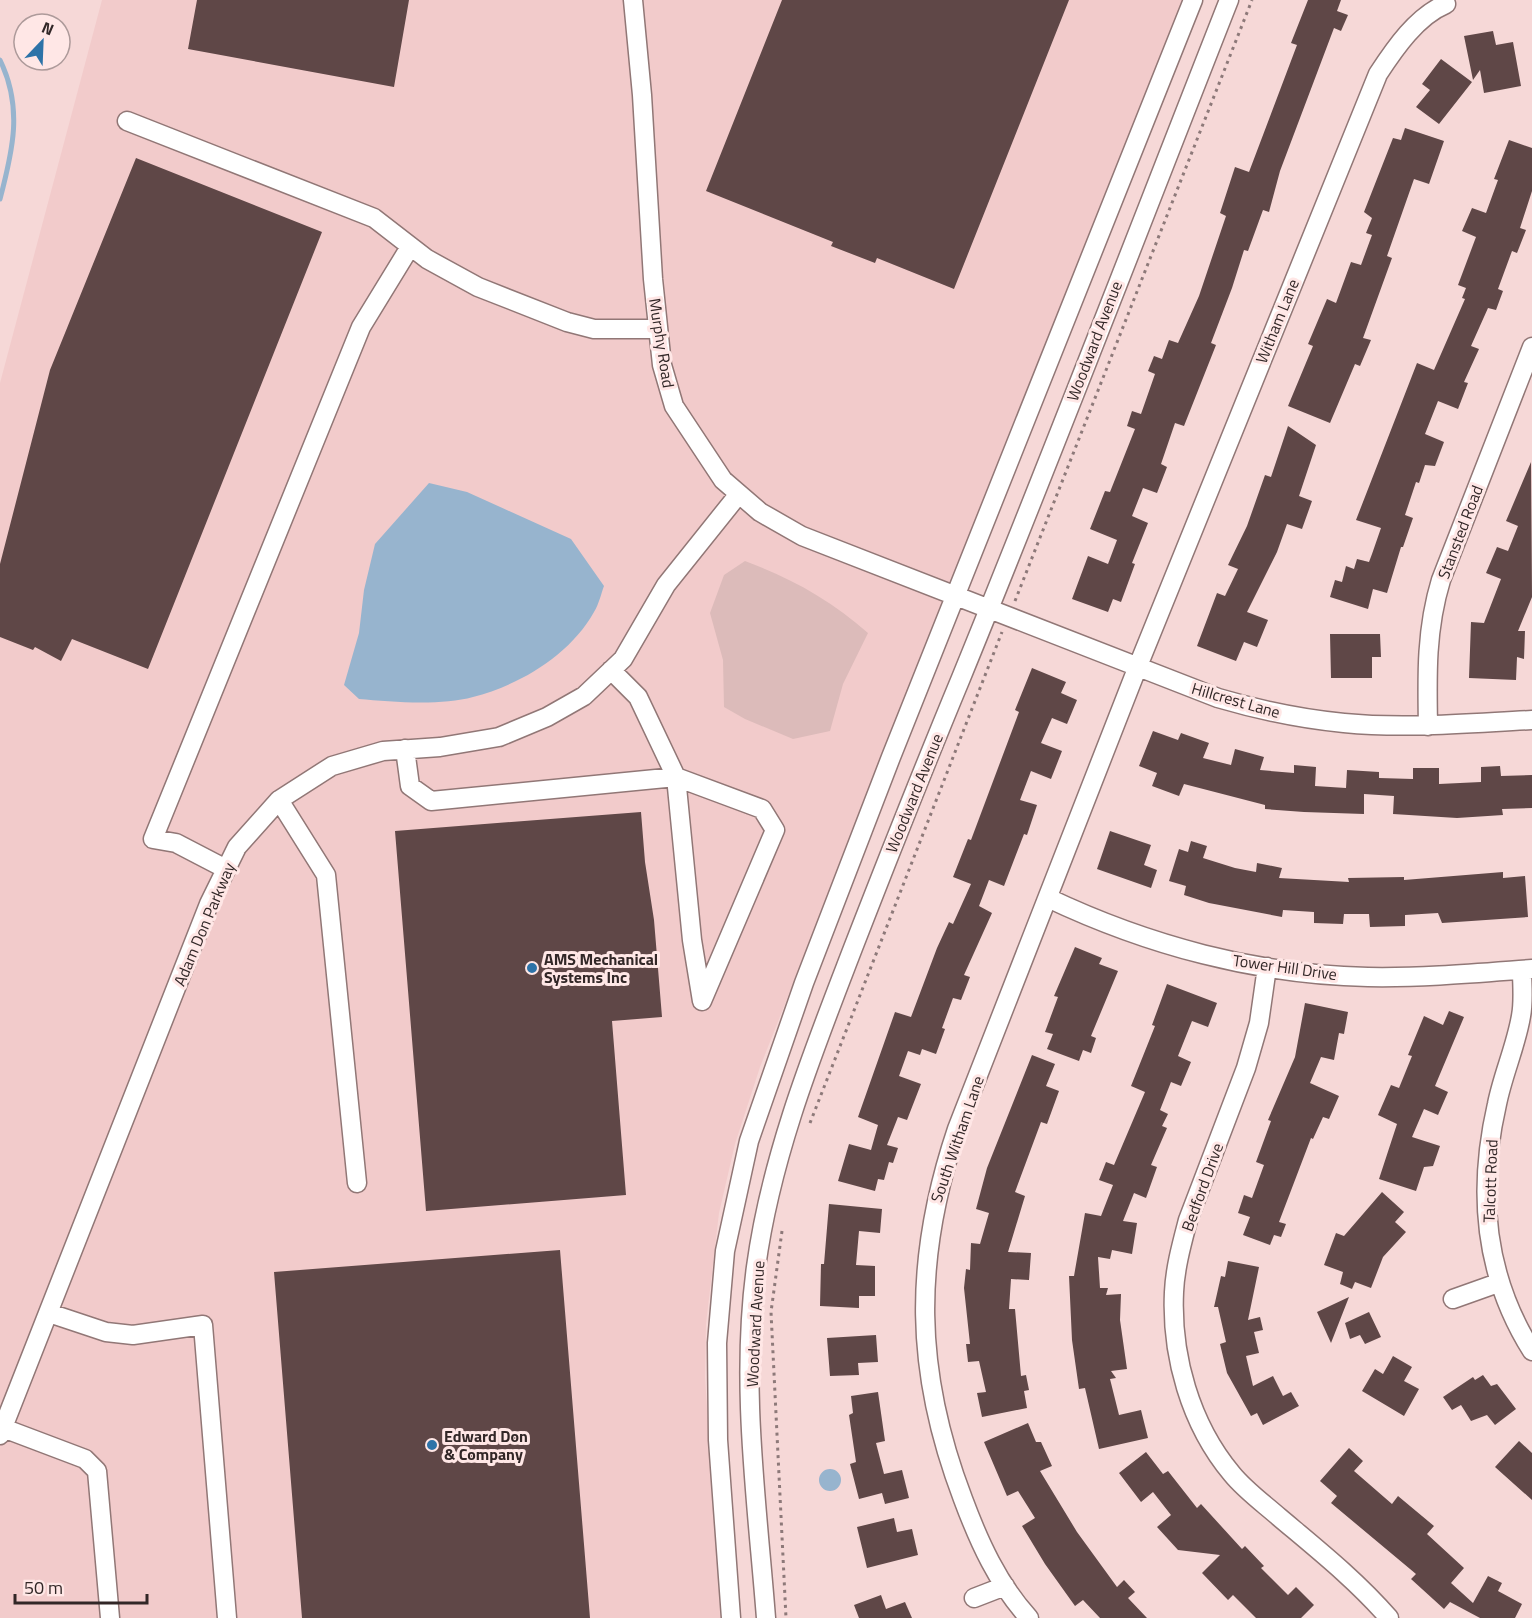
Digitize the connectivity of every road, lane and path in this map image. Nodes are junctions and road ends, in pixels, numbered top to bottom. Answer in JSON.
{"nodes":[{"id":1,"x":633,"y":0,"type":"edge"},
{"id":2,"x":1193,"y":0,"type":"edge"},
{"id":3,"x":1229,"y":0,"type":"edge"},
{"id":4,"x":1252,"y":0,"type":"edge"},
{"id":5,"x":1450,"y":1,"type":"edge"},
{"id":6,"x":127,"y":121,"type":"dead end"},
{"id":7,"x":410,"y":247,"type":"junction"},
{"id":8,"x":657,"y":329,"type":"junction"},
{"id":9,"x":1532,"y":347,"type":"edge"},
{"id":10,"x":738,"y":495,"type":"junction"},
{"id":11,"x":956,"y":597,"type":"junction"},
{"id":12,"x":1016,"y":597,"type":"dead end"},
{"id":13,"x":988,"y":610,"type":"junction"},
{"id":14,"x":1001,"y":637,"type":"dead end"},
{"id":15,"x":1138,"y":666,"type":"junction"},
{"id":16,"x":611,"y":669,"type":"junction"},
{"id":17,"x":1532,"y":720,"type":"edge"},
{"id":18,"x":1428,"y":726,"type":"junction"},
{"id":19,"x":405,"y":749,"type":"junction"},
{"id":20,"x":676,"y":777,"type":"junction"},
{"id":21,"x":279,"y":800,"type":"junction"},
{"id":22,"x":226,"y":869,"type":"junction"},
{"id":23,"x":1048,"y":898,"type":"junction"},
{"id":24,"x":1267,"y":967,"type":"junction"},
{"id":25,"x":1527,"y":970,"type":"edge"},
{"id":26,"x":808,"y":1128,"type":"dead end"},
{"id":27,"x":357,"y":1183,"type":"dead end"},
{"id":28,"x":783,"y":1223,"type":"dead end"},
{"id":29,"x":1498,"y":1283,"type":"junction"},
{"id":30,"x":1453,"y":1299,"type":"dead end"},
{"id":31,"x":49,"y":1313,"type":"junction"},
{"id":32,"x":1532,"y":1351,"type":"edge"},
{"id":33,"x":1,"y":1431,"type":"edge"},
{"id":34,"x":1005,"y":1586,"type":"junction"},
{"id":35,"x":974,"y":1598,"type":"dead end"},
{"id":36,"x":110,"y":1618,"type":"edge"},
{"id":37,"x":227,"y":1618,"type":"edge"},
{"id":38,"x":732,"y":1618,"type":"edge"},
{"id":39,"x":766,"y":1618,"type":"edge"},
{"id":40,"x":786,"y":1618,"type":"edge"},
{"id":41,"x":1029,"y":1618,"type":"edge"},
{"id":42,"x":1389,"y":1618,"type":"edge"}],
"edges":[{"from":1,"to":8,"type":"street","name":"Murphy Road"},
{"from":2,"to":11,"type":"street","name":"Woodward Avenue"},
{"from":3,"to":13,"type":"street","name":"Woodward Avenue"},
{"from":4,"to":12,"type":"path"},
{"from":5,"to":15,"type":"street","name":"Witham Lane"},
{"from":6,"to":7,"type":"street"},
{"from":7,"to":8,"type":"street"},
{"from":7,"to":22,"type":"street"},
{"from":8,"to":10,"type":"street","name":"Murphy Road"},
{"from":9,"to":18,"type":"street","name":"Stansted Road"},
{"from":10,"to":11,"type":"street","name":"Murphy Road"},
{"from":10,"to":16,"type":"street","name":"Adam Don Parkway"},
{"from":11,"to":13,"type":"street","name":"Hillcrest Lane"},
{"from":11,"to":38,"type":"street","name":"Woodward Avenue"},
{"from":13,"to":15,"type":"street","name":"Hillcrest Lane"},
{"from":13,"to":39,"type":"street","name":"Woodward Avenue"},
{"from":14,"to":26,"type":"path"},
{"from":15,"to":18,"type":"street","name":"Hillcrest Lane"},
{"from":15,"to":23,"type":"street","name":"South Witham Lane"},
{"from":16,"to":19,"type":"street","name":"Adam Don Parkway"},
{"from":16,"to":20,"type":"street"},
{"from":17,"to":18,"type":"street","name":"Hillcrest Lane"},
{"from":19,"to":20,"type":"street"},
{"from":19,"to":21,"type":"street","name":"Adam Don Parkway"},
{"from":20,"to":20,"type":"street"},
{"from":21,"to":22,"type":"street","name":"Adam Don Parkway"},
{"from":21,"to":27,"type":"street"},
{"from":22,"to":31,"type":"street","name":"Adam Don Parkway"},
{"from":23,"to":24,"type":"street","name":"Tower Hill Drive"},
{"from":23,"to":34,"type":"street","name":"South Witham Lane"},
{"from":24,"to":25,"type":"street","name":"Tower Hill Drive"},
{"from":24,"to":42,"type":"street","name":"Bedford Drive"},
{"from":25,"to":29,"type":"street","name":"Talcott Road"},
{"from":28,"to":40,"type":"path"},
{"from":29,"to":30,"type":"street"},
{"from":29,"to":32,"type":"street","name":"Talcott Road"},
{"from":31,"to":33,"type":"street","name":"Adam Don Parkway"},
{"from":31,"to":37,"type":"street"},
{"from":33,"to":36,"type":"street"},
{"from":34,"to":35,"type":"street"},
{"from":34,"to":41,"type":"street","name":"South Witham Lane"}]}
